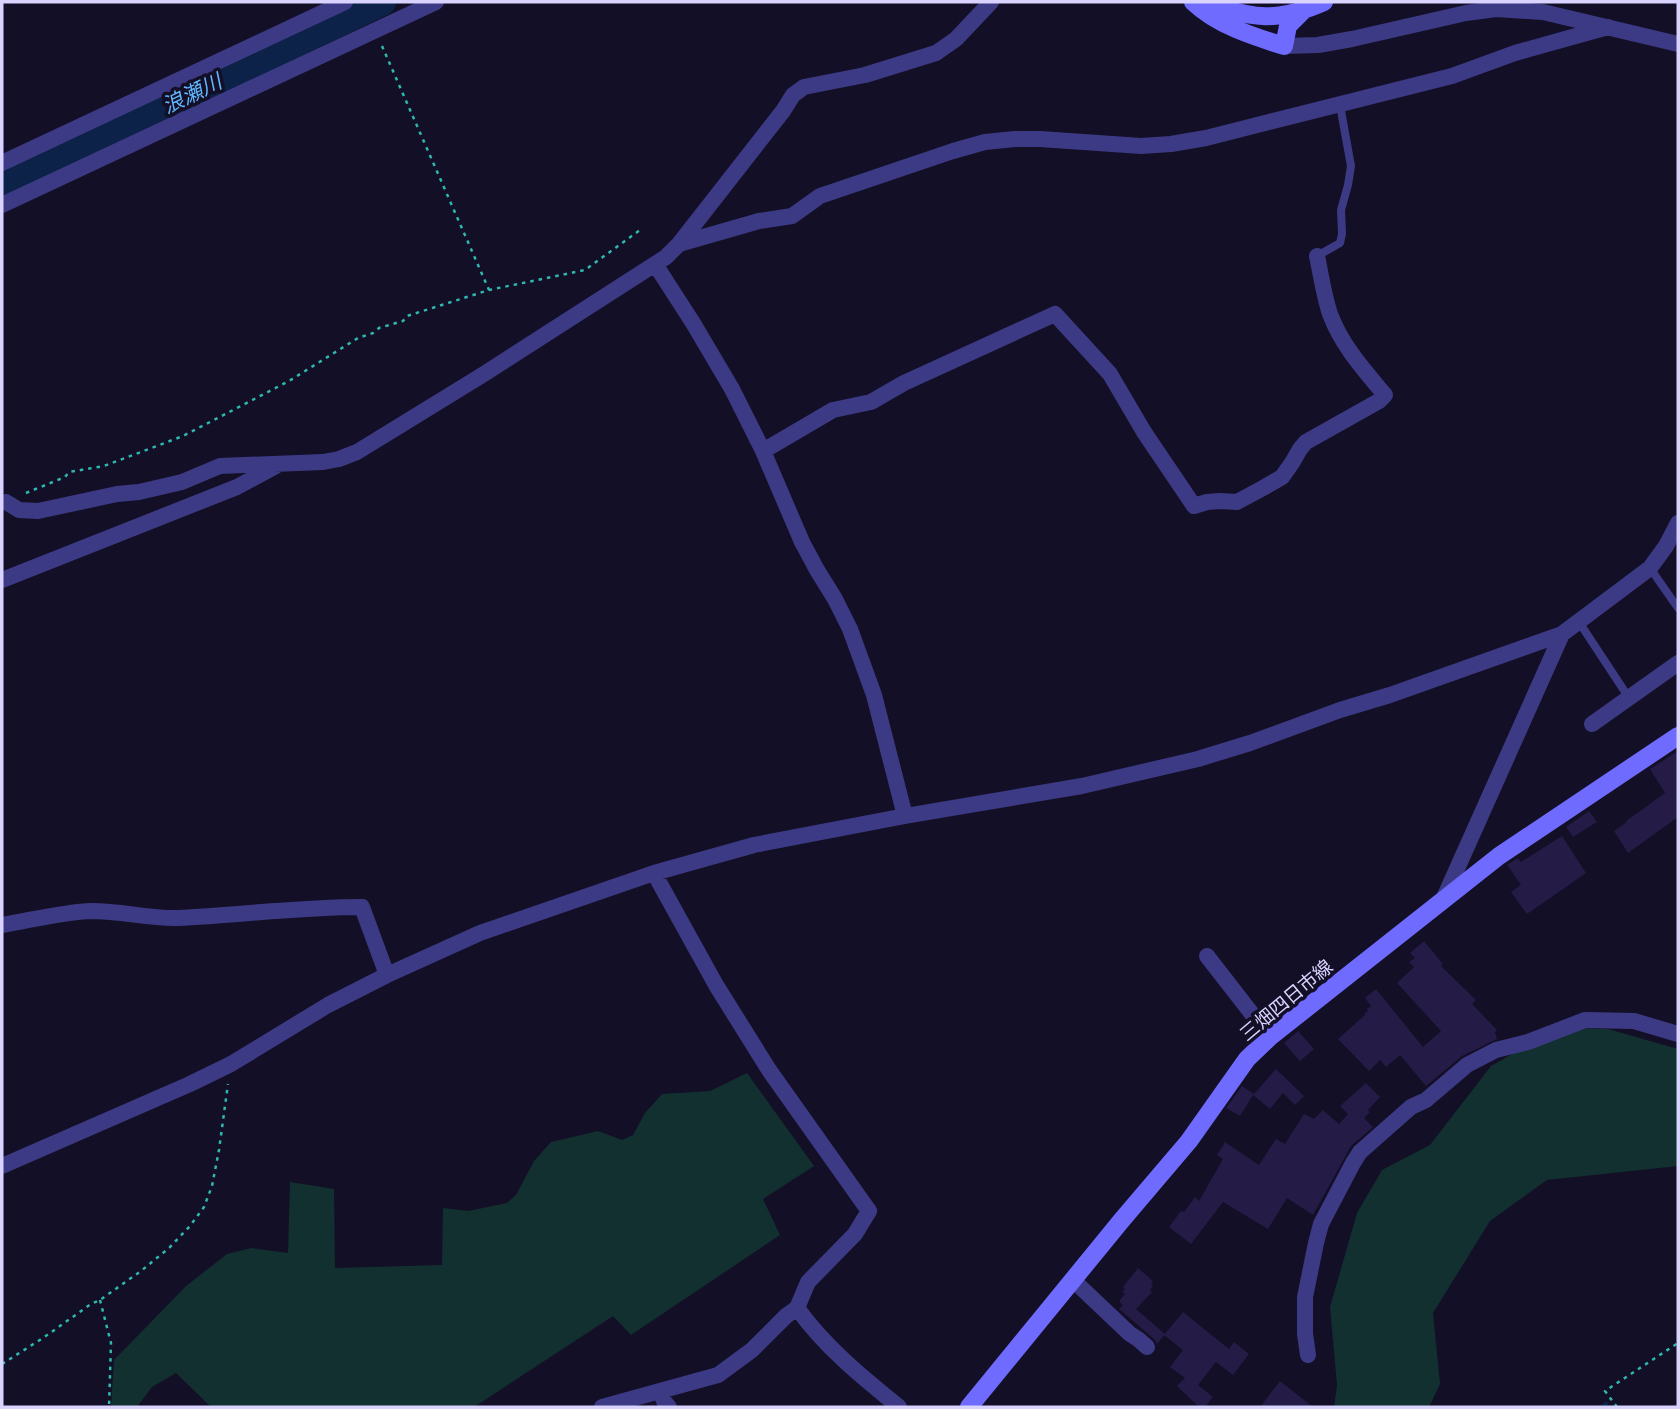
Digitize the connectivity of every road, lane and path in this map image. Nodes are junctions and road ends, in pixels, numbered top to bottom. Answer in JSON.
{"nodes":[{"id":1,"x":345,"y":2,"type":"edge"},
{"id":2,"x":436,"y":2,"type":"edge"},
{"id":3,"x":991,"y":2,"type":"edge"},
{"id":4,"x":1193,"y":2,"type":"edge"},
{"id":5,"x":1207,"y":2,"type":"edge"},
{"id":6,"x":1324,"y":2,"type":"edge"},
{"id":7,"x":1302,"y":12,"type":"junction"},
{"id":8,"x":1608,"y":27,"type":"junction"},
{"id":9,"x":375,"y":30,"type":"junction"},
{"id":10,"x":1678,"y":44,"type":"edge"},
{"id":11,"x":1284,"y":46,"type":"junction"},
{"id":12,"x":1340,"y":105,"type":"junction"},
{"id":13,"x":2,"y":163,"type":"edge"},
{"id":14,"x":2,"y":205,"type":"edge"},
{"id":15,"x":640,"y":230,"type":"dead end"},
{"id":16,"x":679,"y":244,"type":"junction"},
{"id":17,"x":1317,"y":256,"type":"joint"},
{"id":18,"x":655,"y":264,"type":"junction"},
{"id":19,"x":489,"y":290,"type":"junction"},
{"id":20,"x":763,"y":451,"type":"junction"},
{"id":21,"x":278,"y":465,"type":"junction"},
{"id":22,"x":6,"y":502,"type":"joint"},
{"id":23,"x":1678,"y":523,"type":"edge"},
{"id":24,"x":1650,"y":568,"type":"junction"},
{"id":25,"x":2,"y":580,"type":"edge"},
{"id":26,"x":1678,"y":608,"type":"edge"},
{"id":27,"x":1579,"y":622,"type":"junction"},
{"id":28,"x":1562,"y":634,"type":"junction"},
{"id":29,"x":1678,"y":663,"type":"edge"},
{"id":30,"x":1629,"y":698,"type":"junction"},
{"id":31,"x":1591,"y":724,"type":"dead end"},
{"id":32,"x":1678,"y":736,"type":"edge"},
{"id":33,"x":905,"y":816,"type":"junction"},
{"id":34,"x":654,"y":873,"type":"junction"},
{"id":35,"x":1443,"y":900,"type":"junction"},
{"id":36,"x":2,"y":925,"type":"edge"},
{"id":37,"x":1207,"y":956,"type":"dead end"},
{"id":38,"x":387,"y":975,"type":"junction"},
{"id":39,"x":1678,"y":1034,"type":"edge"},
{"id":40,"x":1270,"y":1037,"type":"junction"},
{"id":41,"x":231,"y":1064,"type":"junction"},
{"id":42,"x":2,"y":1166,"type":"edge"},
{"id":43,"x":1073,"y":1280,"type":"junction"},
{"id":44,"x":100,"y":1300,"type":"junction"},
{"id":45,"x":797,"y":1308,"type":"junction"},
{"id":46,"x":1678,"y":1343,"type":"edge"},
{"id":47,"x":1147,"y":1347,"type":"dead end"},
{"id":48,"x":1308,"y":1355,"type":"dead end"},
{"id":49,"x":2,"y":1364,"type":"edge"},
{"id":50,"x":660,"y":1391,"type":"junction"},
{"id":51,"x":109,"y":1407,"type":"edge"},
{"id":52,"x":602,"y":1407,"type":"edge"},
{"id":53,"x":669,"y":1407,"type":"edge"},
{"id":54,"x":899,"y":1407,"type":"edge"},
{"id":55,"x":968,"y":1407,"type":"edge"},
{"id":56,"x":1617,"y":1407,"type":"edge"}],
"edges":[{"from":1,"to":13,"type":"street"},
{"from":2,"to":9,"type":"street"},
{"from":3,"to":16,"type":"street"},
{"from":4,"to":11,"type":"main road"},
{"from":5,"to":7,"type":"main road"},
{"from":6,"to":7,"type":"main road"},
{"from":7,"to":11,"type":"main road"},
{"from":8,"to":10,"type":"street"},
{"from":8,"to":11,"type":"street"},
{"from":8,"to":12,"type":"street"},
{"from":9,"to":14,"type":"street"},
{"from":9,"to":19,"type":"path"},
{"from":12,"to":16,"type":"street"},
{"from":12,"to":17,"type":"lane"},
{"from":15,"to":19,"type":"path"},
{"from":16,"to":18,"type":"street"},
{"from":17,"to":20,"type":"street"},
{"from":18,"to":20,"type":"street"},
{"from":18,"to":21,"type":"street"},
{"from":19,"to":22,"type":"path"},
{"from":20,"to":33,"type":"street"},
{"from":21,"to":22,"type":"street"},
{"from":21,"to":25,"type":"street"},
{"from":23,"to":24,"type":"street"},
{"from":24,"to":26,"type":"lane"},
{"from":24,"to":27,"type":"street"},
{"from":27,"to":28,"type":"street"},
{"from":27,"to":30,"type":"lane"},
{"from":28,"to":33,"type":"street"},
{"from":28,"to":35,"type":"street"},
{"from":29,"to":30,"type":"street"},
{"from":30,"to":31,"type":"street"},
{"from":32,"to":35,"type":"main road","name":"三畑四日市線"},
{"from":33,"to":34,"type":"street"},
{"from":34,"to":38,"type":"street"},
{"from":34,"to":45,"type":"street"},
{"from":35,"to":40,"type":"main road","name":"三畑四日市線"},
{"from":36,"to":38,"type":"street"},
{"from":37,"to":40,"type":"street"},
{"from":38,"to":41,"type":"street"},
{"from":39,"to":48,"type":"street"},
{"from":40,"to":43,"type":"main road","name":"三畑四日市線"},
{"from":41,"to":42,"type":"street"},
{"from":41,"to":44,"type":"path"},
{"from":43,"to":47,"type":"street"},
{"from":43,"to":55,"type":"main road","name":"三畑四日市線"},
{"from":44,"to":49,"type":"path"},
{"from":44,"to":51,"type":"path"},
{"from":45,"to":50,"type":"street"},
{"from":45,"to":54,"type":"street"},
{"from":46,"to":56,"type":"path"},
{"from":50,"to":52,"type":"street"},
{"from":50,"to":53,"type":"street"}]}
